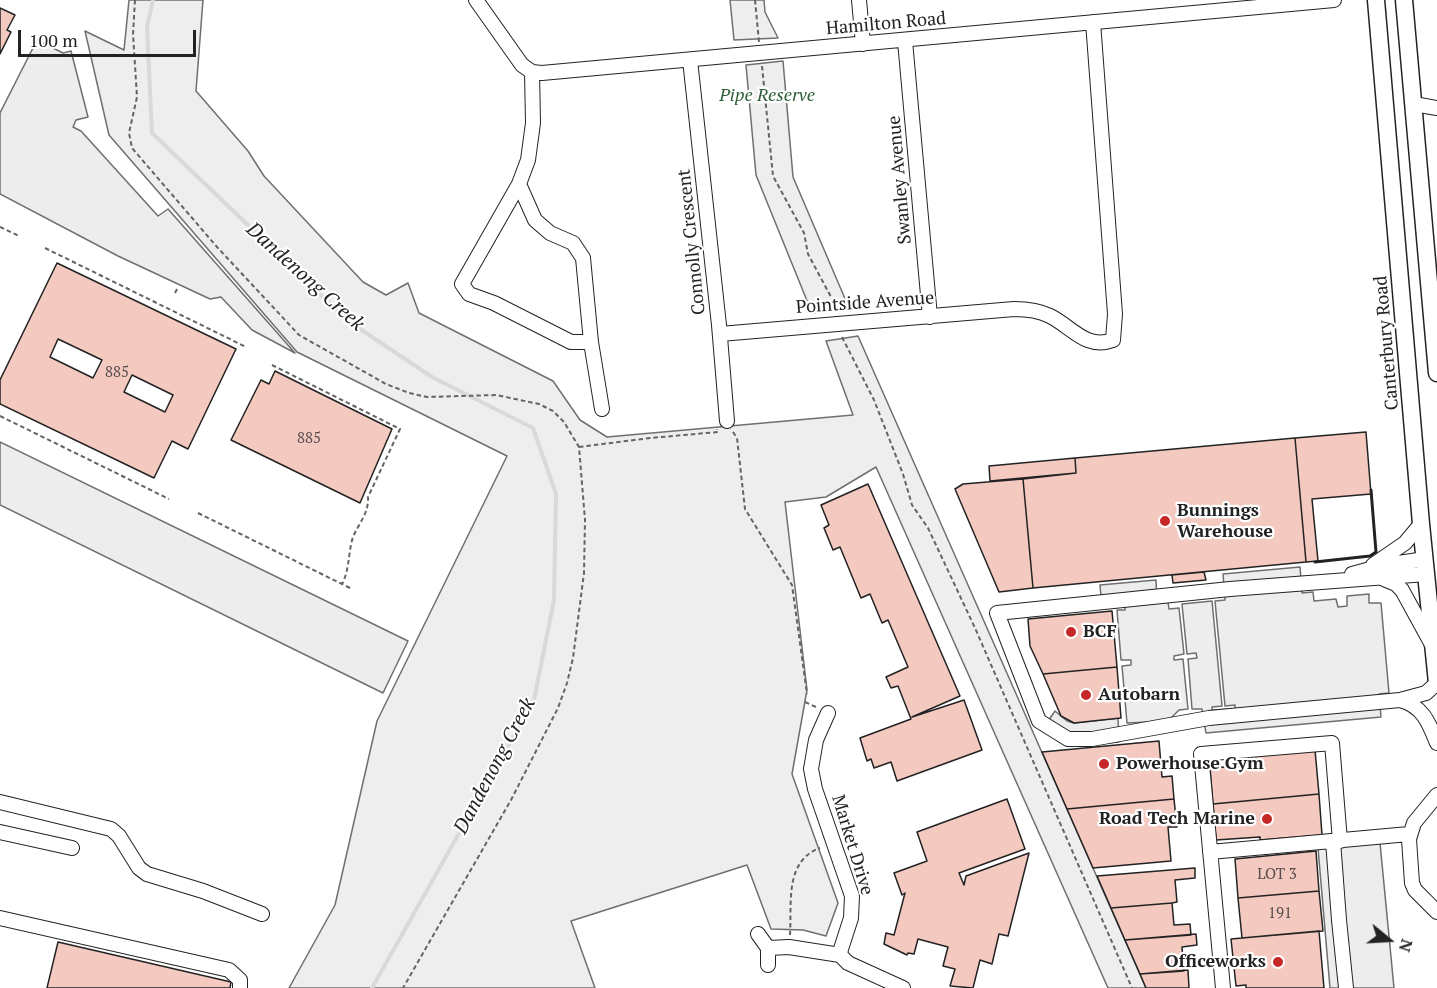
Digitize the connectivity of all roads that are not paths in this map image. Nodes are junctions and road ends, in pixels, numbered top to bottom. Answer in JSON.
{"nodes":[{"id":1,"x":476,"y":0,"type":"edge"},
{"id":2,"x":859,"y":0,"type":"edge"},
{"id":3,"x":1334,"y":0,"type":"edge"},
{"id":4,"x":1376,"y":0,"type":"edge"},
{"id":5,"x":1404,"y":0,"type":"edge"},
{"id":6,"x":1093,"y":22,"type":"junction"},
{"id":7,"x":905,"y":40,"type":"junction"},
{"id":8,"x":863,"y":44,"type":"junction"},
{"id":9,"x":690,"y":60,"type":"junction"},
{"id":10,"x":532,"y":72,"type":"junction"},
{"id":11,"x":1414,"y":104,"type":"junction"},
{"id":12,"x":1437,"y":108,"type":"edge"},
{"id":13,"x":519,"y":184,"type":"junction"},
{"id":14,"x":930,"y":317,"type":"junction"},
{"id":15,"x":720,"y":334,"type":"junction"},
{"id":16,"x":591,"y":342,"type":"junction"},
{"id":17,"x":1437,"y":374,"type":"edge"},
{"id":18,"x":602,"y":409,"type":"dead end"},
{"id":19,"x":727,"y":421,"type":"road end"},
{"id":20,"x":1421,"y":524,"type":"junction"},
{"id":21,"x":1431,"y":564,"type":"edge"},
{"id":22,"x":1361,"y":572,"type":"junction"},
{"id":23,"x":1382,"y":578,"type":"junction"},
{"id":24,"x":1327,"y":581,"type":"junction"},
{"id":25,"x":1433,"y":647,"type":"junction"},
{"id":26,"x":1437,"y":683,"type":"edge"},
{"id":27,"x":1400,"y":700,"type":"junction"},
{"id":28,"x":828,"y":713,"type":"dead end"},
{"id":29,"x":1437,"y":744,"type":"edge"},
{"id":30,"x":1437,"y":795,"type":"edge"},
{"id":31,"x":0,"y":802,"type":"edge"},
{"id":32,"x":0,"y":832,"type":"edge"},
{"id":33,"x":1409,"y":834,"type":"junction"},
{"id":34,"x":1337,"y":841,"type":"junction"},
{"id":35,"x":72,"y":848,"type":"dead end"},
{"id":36,"x":1210,"y":852,"type":"junction"},
{"id":37,"x":1437,"y":912,"type":"edge"},
{"id":38,"x":262,"y":914,"type":"dead end"},
{"id":39,"x":0,"y":918,"type":"edge"},
{"id":40,"x":758,"y":934,"type":"dead end"},
{"id":41,"x":768,"y":948,"type":"junction"},
{"id":42,"x":840,"y":955,"type":"junction"},
{"id":43,"x":768,"y":965,"type":"dead end"},
{"id":44,"x":240,"y":988,"type":"edge"},
{"id":45,"x":903,"y":988,"type":"edge"},
{"id":46,"x":1223,"y":988,"type":"edge"},
{"id":47,"x":1347,"y":988,"type":"edge"}],
"edges":[{"from":1,"to":10,"type":"street"},
{"from":2,"to":8,"type":"street"},
{"from":3,"to":6,"type":"street","name":"Hamilton Road"},
{"from":4,"to":20,"type":"main road","name":"Canterbury Road"},
{"from":5,"to":11,"type":"main road"},
{"from":6,"to":7,"type":"street","name":"Hamilton Road"},
{"from":6,"to":14,"type":"street","name":"Pointside Avenue"},
{"from":7,"to":8,"type":"street","name":"Hamilton Road"},
{"from":7,"to":14,"type":"street","name":"Swanley Avenue"},
{"from":8,"to":9,"type":"street","name":"Hamilton Road"},
{"from":9,"to":10,"type":"street","name":"Hamilton Road"},
{"from":9,"to":15,"type":"street","name":"Connolly Crescent"},
{"from":10,"to":13,"type":"street"},
{"from":11,"to":12,"type":"street"},
{"from":11,"to":17,"type":"main road"},
{"from":13,"to":16,"type":"street"},
{"from":13,"to":16,"type":"street"},
{"from":14,"to":15,"type":"street","name":"Pointside Avenue"},
{"from":15,"to":19,"type":"street","name":"Connolly Crescent"},
{"from":16,"to":18,"type":"street"},
{"from":20,"to":21,"type":"main road","name":"Canterbury Road"},
{"from":20,"to":22,"type":"street"},
{"from":21,"to":22,"type":"street"},
{"from":21,"to":23,"type":"street"},
{"from":21,"to":25,"type":"main road","name":"Canterbury Road"},
{"from":22,"to":24,"type":"street"},
{"from":23,"to":24,"type":"street"},
{"from":23,"to":25,"type":"street"},
{"from":24,"to":27,"type":"street"},
{"from":25,"to":26,"type":"main road","name":"Canterbury Road"},
{"from":26,"to":27,"type":"street"},
{"from":27,"to":29,"type":"street"},
{"from":28,"to":42,"type":"street","name":"Market Drive"},
{"from":30,"to":33,"type":"street"},
{"from":31,"to":38,"type":"street"},
{"from":32,"to":35,"type":"street"},
{"from":33,"to":34,"type":"street"},
{"from":33,"to":37,"type":"street"},
{"from":34,"to":36,"type":"street"},
{"from":34,"to":36,"type":"street"},
{"from":34,"to":47,"type":"street"},
{"from":36,"to":46,"type":"street"},
{"from":39,"to":44,"type":"street"},
{"from":40,"to":41,"type":"street"},
{"from":41,"to":42,"type":"street"},
{"from":41,"to":43,"type":"street"},
{"from":42,"to":45,"type":"street"}]}
